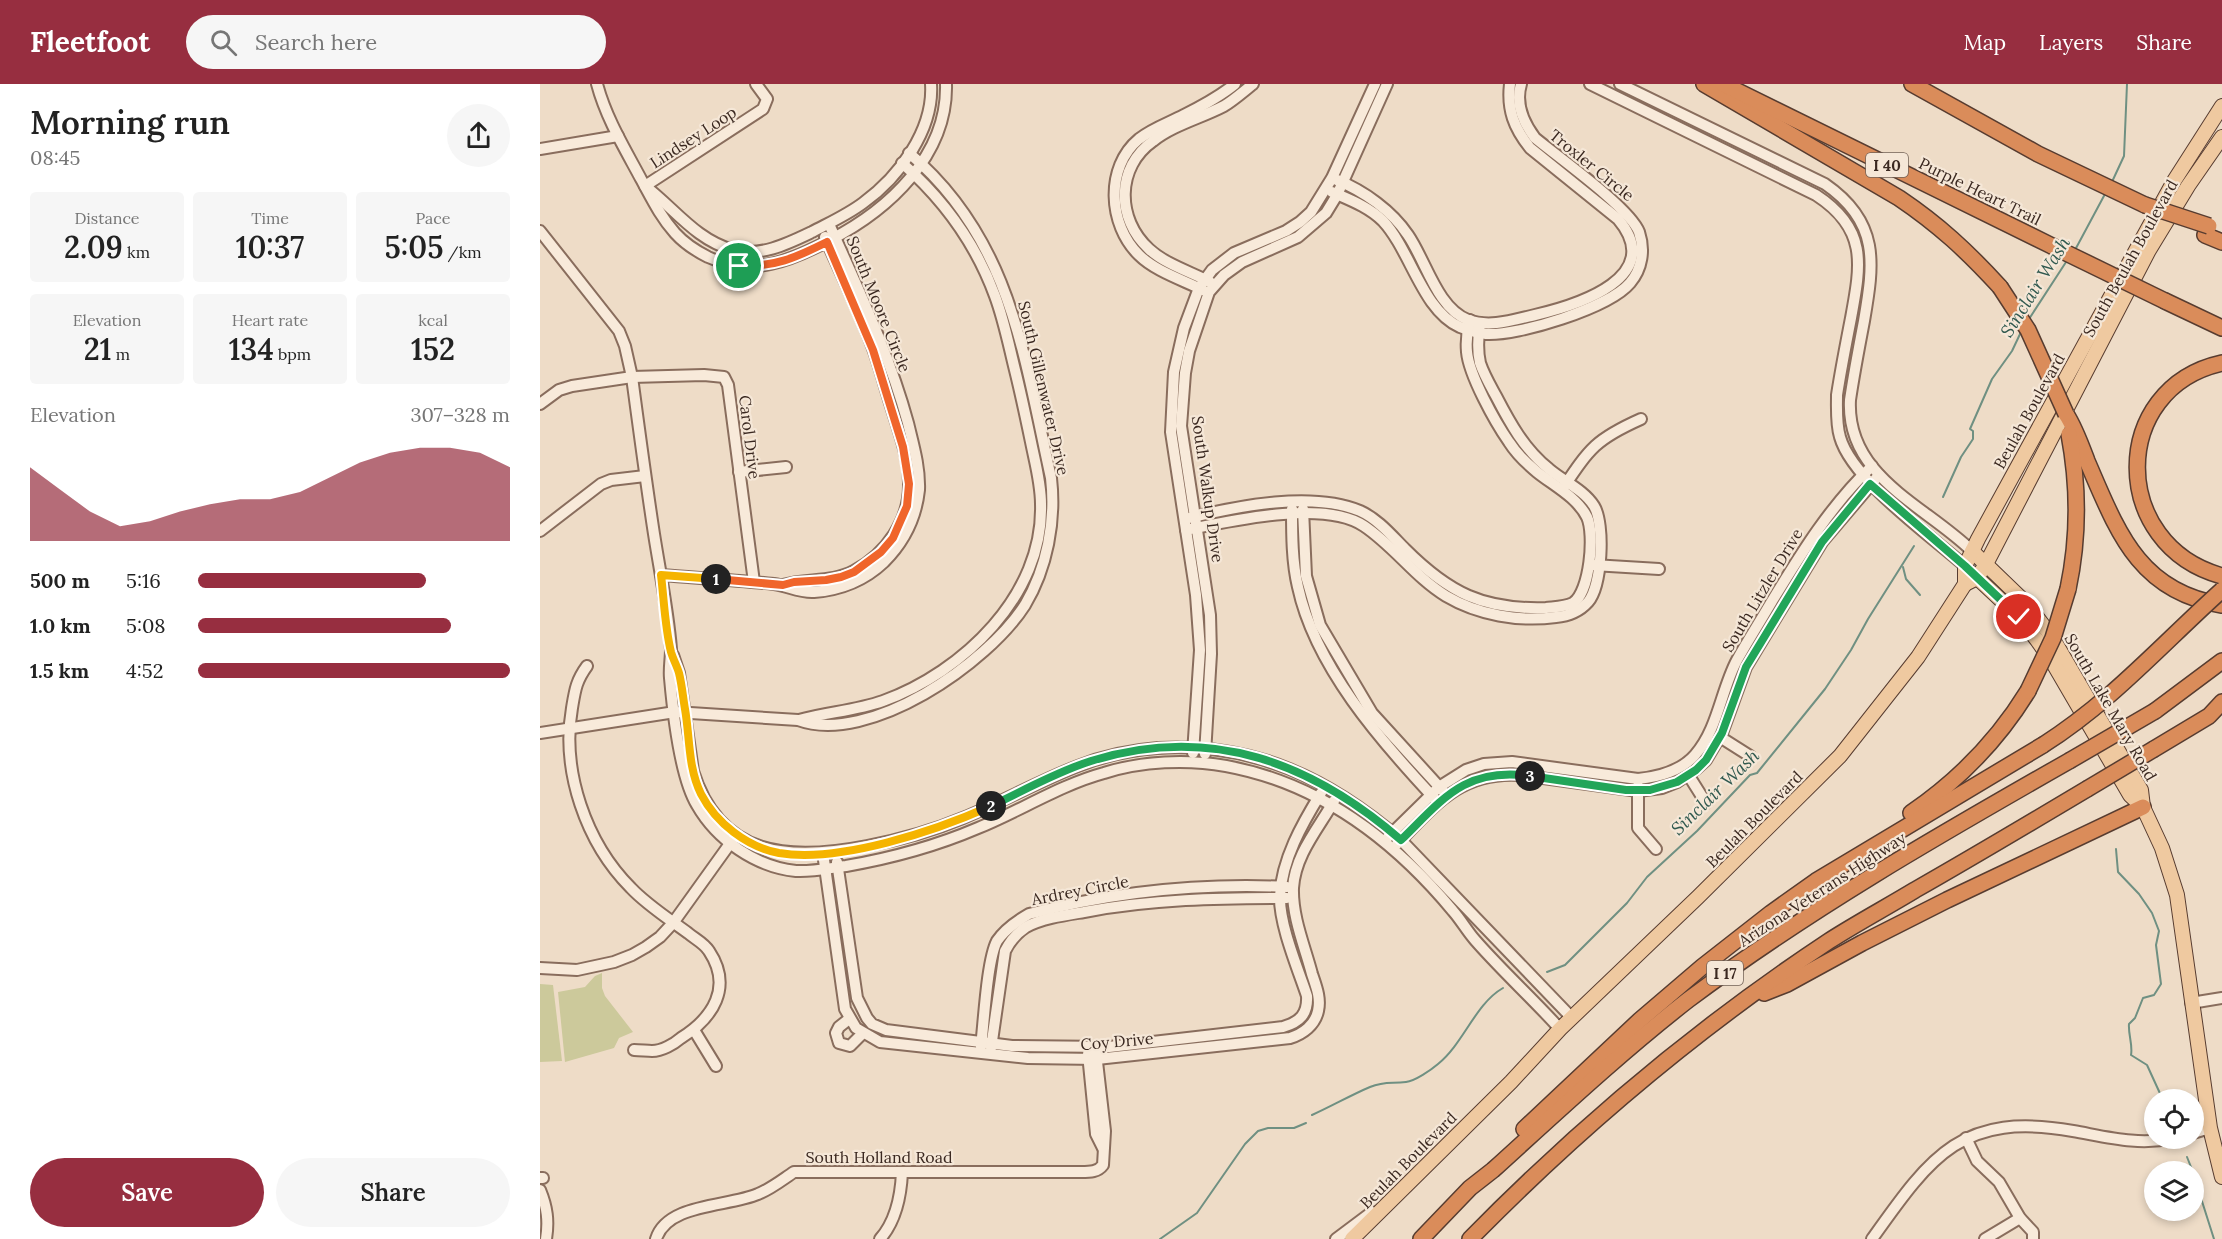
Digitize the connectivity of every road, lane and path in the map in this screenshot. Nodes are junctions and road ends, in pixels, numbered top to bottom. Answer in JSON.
{"nodes":[{"id":1,"x":597,"y":84,"type":"edge"},
{"id":2,"x":756,"y":84,"type":"edge"},
{"id":3,"x":931,"y":84,"type":"edge"},
{"id":4,"x":946,"y":84,"type":"edge"},
{"id":5,"x":1235,"y":84,"type":"edge"},
{"id":6,"x":1253,"y":84,"type":"edge"},
{"id":7,"x":1375,"y":84,"type":"edge"},
{"id":8,"x":1387,"y":84,"type":"edge"},
{"id":9,"x":1510,"y":84,"type":"edge"},
{"id":10,"x":1521,"y":84,"type":"edge"},
{"id":11,"x":1590,"y":84,"type":"edge"},
{"id":12,"x":1620,"y":84,"type":"edge"},
{"id":13,"x":1704,"y":84,"type":"edge"},
{"id":14,"x":1723,"y":84,"type":"edge"},
{"id":15,"x":1912,"y":84,"type":"edge"},
{"id":16,"x":2222,"y":106,"type":"edge"},
{"id":17,"x":618,"y":136,"type":"junction"},
{"id":18,"x":2222,"y":137,"type":"edge"},
{"id":19,"x":540,"y":149,"type":"edge"},
{"id":20,"x":909,"y":153,"type":"junction"},
{"id":21,"x":902,"y":163,"type":"junction"},
{"id":22,"x":921,"y":163,"type":"junction"},
{"id":23,"x":914,"y":173,"type":"junction"},
{"id":24,"x":1337,"y":181,"type":"junction"},
{"id":25,"x":645,"y":186,"type":"junction"},
{"id":26,"x":1326,"y":190,"type":"junction"},
{"id":27,"x":1337,"y":195,"type":"junction"},
{"id":28,"x":825,"y":226,"type":"junction"},
{"id":29,"x":540,"y":231,"type":"edge"},
{"id":30,"x":2212,"y":231,"type":"edge"},
{"id":31,"x":831,"y":240,"type":"junction"},
{"id":32,"x":2222,"y":242,"type":"edge"},
{"id":33,"x":1207,"y":286,"type":"junction"},
{"id":34,"x":1474,"y":326,"type":"junction"},
{"id":35,"x":2222,"y":328,"type":"edge"},
{"id":36,"x":2081,"y":351,"type":"joint"},
{"id":37,"x":2222,"y":363,"type":"edge"},
{"id":38,"x":632,"y":377,"type":"junction"},
{"id":39,"x":540,"y":404,"type":"edge"},
{"id":40,"x":2066,"y":414,"type":"junction"},
{"id":41,"x":1641,"y":419,"type":"dead end"},
{"id":42,"x":1872,"y":466,"type":"junction"},
{"id":43,"x":786,"y":467,"type":"dead end"},
{"id":44,"x":739,"y":472,"type":"junction"},
{"id":45,"x":1863,"y":475,"type":"junction"},
{"id":46,"x":1880,"y":475,"type":"junction"},
{"id":47,"x":645,"y":476,"type":"junction"},
{"id":48,"x":1870,"y":484,"type":"junction"},
{"id":49,"x":1564,"y":486,"type":"junction"},
{"id":50,"x":1292,"y":508,"type":"junction"},
{"id":51,"x":1303,"y":508,"type":"junction"},
{"id":52,"x":1190,"y":523,"type":"junction"},
{"id":53,"x":540,"y":531,"type":"edge"},
{"id":54,"x":1972,"y":551,"type":"junction"},
{"id":55,"x":1594,"y":565,"type":"junction"},
{"id":56,"x":1965,"y":566,"type":"junction"},
{"id":57,"x":1991,"y":568,"type":"junction"},
{"id":58,"x":1659,"y":569,"type":"dead end"},
{"id":59,"x":661,"y":575,"type":"junction"},
{"id":60,"x":2222,"y":576,"type":"edge"},
{"id":61,"x":1971,"y":581,"type":"junction"},
{"id":62,"x":754,"y":582,"type":"junction"},
{"id":63,"x":1019,"y":590,"type":"junction"},
{"id":64,"x":2222,"y":590,"type":"edge"},
{"id":65,"x":1030,"y":595,"type":"junction"},
{"id":66,"x":2222,"y":605,"type":"edge"},
{"id":67,"x":2222,"y":661,"type":"edge"},
{"id":68,"x":587,"y":666,"type":"dead end"},
{"id":69,"x":2222,"y":702,"type":"edge"},
{"id":70,"x":680,"y":713,"type":"junction"},
{"id":71,"x":2215,"y":713,"type":"edge"},
{"id":72,"x":798,"y":720,"type":"junction"},
{"id":73,"x":568,"y":728,"type":"junction"},
{"id":74,"x":540,"y":733,"type":"edge"},
{"id":75,"x":1720,"y":737,"type":"junction"},
{"id":76,"x":1193,"y":748,"type":"junction"},
{"id":77,"x":1206,"y":749,"type":"junction"},
{"id":78,"x":1750,"y":756,"type":"dead end"},
{"id":79,"x":1192,"y":763,"type":"junction"},
{"id":80,"x":1205,"y":763,"type":"junction"},
{"id":81,"x":1689,"y":776,"type":"junction"},
{"id":82,"x":1326,"y":785,"type":"junction"},
{"id":83,"x":1638,"y":785,"type":"junction"},
{"id":84,"x":1339,"y":793,"type":"junction"},
{"id":85,"x":1436,"y":795,"type":"junction"},
{"id":86,"x":1318,"y":798,"type":"junction"},
{"id":87,"x":1706,"y":803,"type":"dead end"},
{"id":88,"x":1331,"y":806,"type":"junction"},
{"id":89,"x":2143,"y":807,"type":"junction"},
{"id":90,"x":733,"y":838,"type":"junction"},
{"id":91,"x":1393,"y":841,"type":"junction"},
{"id":92,"x":1656,"y":849,"type":"dead end"},
{"id":93,"x":836,"y":852,"type":"junction"},
{"id":94,"x":823,"y":853,"type":"junction"},
{"id":95,"x":1861,"y":853,"type":"junction"},
{"id":96,"x":838,"y":867,"type":"junction"},
{"id":97,"x":825,"y":869,"type":"junction"},
{"id":98,"x":1281,"y":892,"type":"junction"},
{"id":99,"x":1293,"y":892,"type":"junction"},
{"id":100,"x":673,"y":922,"type":"junction"},
{"id":101,"x":540,"y":968,"type":"edge"},
{"id":102,"x":2222,"y":998,"type":"edge"},
{"id":103,"x":1747,"y":999,"type":"junction"},
{"id":104,"x":2191,"y":1003,"type":"junction"},
{"id":105,"x":1311,"y":1013,"type":"junction"},
{"id":106,"x":849,"y":1018,"type":"junction"},
{"id":107,"x":1572,"y":1018,"type":"junction"},
{"id":108,"x":1560,"y":1029,"type":"junction"},
{"id":109,"x":694,"y":1030,"type":"junction"},
{"id":110,"x":863,"y":1034,"type":"junction"},
{"id":111,"x":1092,"y":1047,"type":"junction"},
{"id":112,"x":986,"y":1048,"type":"junction"},
{"id":113,"x":634,"y":1050,"type":"dead end"},
{"id":114,"x":1092,"y":1059,"type":"junction"},
{"id":115,"x":716,"y":1066,"type":"dead end"},
{"id":116,"x":2210,"y":1128,"type":"junction"},
{"id":117,"x":2204,"y":1130,"type":"edge"},
{"id":118,"x":1966,"y":1138,"type":"junction"},
{"id":119,"x":2144,"y":1142,"type":"edge"},
{"id":120,"x":902,"y":1172,"type":"junction"},
{"id":121,"x":2222,"y":1178,"type":"edge"},
{"id":122,"x":1403,"y":1188,"type":"junction"},
{"id":123,"x":1470,"y":1188,"type":"junction"},
{"id":124,"x":540,"y":1190,"type":"edge"},
{"id":125,"x":2020,"y":1218,"type":"junction"},
{"id":126,"x":546,"y":1239,"type":"edge"},
{"id":127,"x":656,"y":1239,"type":"edge"},
{"id":128,"x":880,"y":1239,"type":"edge"},
{"id":129,"x":1336,"y":1239,"type":"edge"},
{"id":130,"x":1352,"y":1239,"type":"edge"},
{"id":131,"x":1421,"y":1239,"type":"edge"},
{"id":132,"x":1470,"y":1239,"type":"edge"},
{"id":133,"x":1872,"y":1239,"type":"edge"},
{"id":134,"x":1985,"y":1239,"type":"edge"},
{"id":135,"x":2033,"y":1239,"type":"edge"}],
"edges":[{"from":1,"to":17,"type":"street"},
{"from":2,"to":25,"type":"street","name":"Lindsey Loop"},
{"from":3,"to":20,"type":"street"},
{"from":4,"to":22,"type":"street"},
{"from":5,"to":33,"type":"street"},
{"from":6,"to":33,"type":"street"},
{"from":7,"to":24,"type":"street","name":"South Walkup Drive"},
{"from":8,"to":24,"type":"street","name":"South Walkup Drive"},
{"from":9,"to":34,"type":"street","name":"Troxler Circle"},
{"from":10,"to":34,"type":"street","name":"Troxler Circle"},
{"from":11,"to":45,"type":"street"},
{"from":12,"to":42,"type":"street"},
{"from":13,"to":40,"type":"highway","bridge":true},
{"from":14,"to":35,"type":"highway","name":"Purple Heart Trail","number":"I 40","bridge":true},
{"from":15,"to":30,"type":"highway","bridge":true},
{"from":16,"to":36,"type":"main road","name":"South Beulah Boulevard"},
{"from":17,"to":19,"type":"street"},
{"from":17,"to":25,"type":"street"},
{"from":18,"to":57,"type":"main road","name":"South Beulah Boulevard"},
{"from":20,"to":21,"type":"street"},
{"from":20,"to":22,"type":"street","name":"South Gillenwater Drive"},
{"from":21,"to":23,"type":"street","name":"South Gillenwater Drive"},
{"from":21,"to":28,"type":"street"},
{"from":22,"to":23,"type":"street"},
{"from":22,"to":65,"type":"street","name":"South Gillenwater Drive"},
{"from":23,"to":31,"type":"street"},
{"from":23,"to":63,"type":"street","name":"South Gillenwater Drive"},
{"from":24,"to":26,"type":"street","name":"South Walkup Drive"},
{"from":24,"to":27,"type":"street","name":"South Walkup Drive"},
{"from":24,"to":34,"type":"street"},
{"from":25,"to":28,"type":"street"},
{"from":25,"to":31,"type":"street"},
{"from":26,"to":27,"type":"street"},
{"from":26,"to":33,"type":"street","name":"South Walkup Drive"},
{"from":27,"to":33,"type":"street","name":"South Walkup Drive"},
{"from":27,"to":34,"type":"street"},
{"from":28,"to":31,"type":"street","name":"South Moore Circle"},
{"from":29,"to":38,"type":"street"},
{"from":30,"to":32,"type":"highway"},
{"from":31,"to":62,"type":"street","name":"South Moore Circle"},
{"from":33,"to":52,"type":"street","name":"South Walkup Drive"},
{"from":34,"to":49,"type":"street"},
{"from":36,"to":54,"type":"main road","name":"Beulah Boulevard"},
{"from":37,"to":60,"type":"highway"},
{"from":38,"to":39,"type":"street","name":"Carol Drive"},
{"from":38,"to":44,"type":"street","name":"Carol Drive"},
{"from":38,"to":47,"type":"street"},
{"from":40,"to":66,"type":"highway"},
{"from":40,"to":95,"type":"highway","bridge":true},
{"from":41,"to":49,"type":"street"},
{"from":42,"to":45,"type":"street","name":"South Litzler Drive"},
{"from":42,"to":46,"type":"street"},
{"from":43,"to":44,"type":"street"},
{"from":44,"to":62,"type":"street","name":"Carol Drive"},
{"from":45,"to":48,"type":"street"},
{"from":45,"to":83,"type":"street","name":"South Litzler Drive"},
{"from":46,"to":48,"type":"street","name":"South Litzler Drive"},
{"from":46,"to":54,"type":"street"},
{"from":47,"to":53,"type":"street"},
{"from":47,"to":59,"type":"street"},
{"from":48,"to":56,"type":"street"},
{"from":48,"to":75,"type":"street","name":"South Litzler Drive"},
{"from":49,"to":55,"type":"street"},
{"from":50,"to":51,"type":"street"},
{"from":50,"to":52,"type":"street"},
{"from":50,"to":85,"type":"street"},
{"from":51,"to":55,"type":"street"},
{"from":51,"to":85,"type":"street"},
{"from":52,"to":76,"type":"street","name":"South Walkup Drive"},
{"from":52,"to":77,"type":"street","name":"South Walkup Drive"},
{"from":54,"to":56,"type":"main road","name":"Beulah Boulevard"},
{"from":54,"to":57,"type":"main road","name":"South Lake Mary Road"},
{"from":55,"to":58,"type":"street"},
{"from":56,"to":61,"type":"main road","name":"Beulah Boulevard"},
{"from":57,"to":61,"type":"main road","name":"South Beulah Boulevard"},
{"from":57,"to":89,"type":"main road","name":"South Lake Mary Road"},
{"from":59,"to":62,"type":"street","name":"South Moore Circle"},
{"from":59,"to":70,"type":"street"},
{"from":61,"to":89,"type":"main road","name":"South Lake Mary Road"},
{"from":61,"to":107,"type":"main road","name":"Beulah Boulevard"},
{"from":63,"to":65,"type":"street"},
{"from":63,"to":72,"type":"street","name":"South Gillenwater Drive"},
{"from":64,"to":95,"type":"highway","bridge":true},
{"from":65,"to":72,"type":"street","name":"South Gillenwater Drive"},
{"from":67,"to":123,"type":"highway","name":"Arizona Veterans Highway","number":"I 17","bridge":true},
{"from":68,"to":73,"type":"street"},
{"from":69,"to":71,"type":"highway","number":"I 17"},
{"from":70,"to":72,"type":"street","name":"South Gillenwater Drive"},
{"from":70,"to":73,"type":"street","name":"South Gillenwater Drive"},
{"from":70,"to":90,"type":"street"},
{"from":71,"to":103,"type":"highway","number":"I 17","bridge":true},
{"from":73,"to":74,"type":"street","name":"South Gillenwater Drive"},
{"from":73,"to":100,"type":"street"},
{"from":75,"to":78,"type":"street"},
{"from":75,"to":81,"type":"street","name":"South Litzler Drive"},
{"from":76,"to":77,"type":"street"},
{"from":76,"to":79,"type":"street","name":"South Walkup Drive"},
{"from":76,"to":93,"type":"street"},
{"from":77,"to":80,"type":"street","name":"South Walkup Drive"},
{"from":77,"to":82,"type":"street"},
{"from":79,"to":80,"type":"street"},
{"from":79,"to":96,"type":"street"},
{"from":80,"to":86,"type":"street"},
{"from":81,"to":83,"type":"street","name":"South Litzler Drive"},
{"from":81,"to":87,"type":"street"},
{"from":82,"to":84,"type":"street"},
{"from":82,"to":86,"type":"street"},
{"from":83,"to":85,"type":"street","name":"South Litzler Drive"},
{"from":83,"to":85,"type":"street","name":"South Litzler Drive"},
{"from":83,"to":92,"type":"street"},
{"from":84,"to":88,"type":"street"},
{"from":84,"to":91,"type":"street"},
{"from":85,"to":91,"type":"street","name":"South Litzler Drive"},
{"from":86,"to":88,"type":"street"},
{"from":86,"to":98,"type":"street"},
{"from":88,"to":91,"type":"street"},
{"from":88,"to":99,"type":"street"},
{"from":89,"to":103,"type":"highway"},
{"from":89,"to":104,"type":"main road","name":"South Lake Mary Road"},
{"from":90,"to":94,"type":"street"},
{"from":90,"to":97,"type":"street"},
{"from":90,"to":100,"type":"street"},
{"from":91,"to":107,"type":"street"},
{"from":91,"to":108,"type":"street"},
{"from":93,"to":94,"type":"street"},
{"from":93,"to":96,"type":"street","name":"Coy Drive"},
{"from":94,"to":97,"type":"street","name":"Coy Drive"},
{"from":95,"to":123,"type":"highway"},
{"from":96,"to":97,"type":"street"},
{"from":96,"to":112,"type":"street","name":"Coy Drive"},
{"from":97,"to":106,"type":"street","name":"Coy Drive"},
{"from":98,"to":99,"type":"street","name":"Ardrey Circle"},
{"from":98,"to":105,"type":"street"},
{"from":98,"to":112,"type":"street","name":"Ardrey Circle"},
{"from":99,"to":105,"type":"street"},
{"from":100,"to":101,"type":"street"},
{"from":100,"to":109,"type":"street"},
{"from":102,"to":104,"type":"street"},
{"from":103,"to":132,"type":"highway","number":"I 17"},
{"from":104,"to":116,"type":"main road","name":"South Lake Mary Road"},
{"from":105,"to":111,"type":"street","name":"Coy Drive"},
{"from":105,"to":114,"type":"street","name":"Coy Drive"},
{"from":106,"to":110,"type":"street","name":"Coy Drive"},
{"from":106,"to":110,"type":"street"},
{"from":107,"to":108,"type":"main road","name":"Beulah Boulevard"},
{"from":108,"to":122,"type":"main road","name":"Beulah Boulevard"},
{"from":109,"to":113,"type":"street"},
{"from":109,"to":115,"type":"street"},
{"from":110,"to":112,"type":"street","name":"Coy Drive"},
{"from":111,"to":112,"type":"street","name":"Coy Drive"},
{"from":111,"to":114,"type":"street","name":"South Holland Road"},
{"from":112,"to":114,"type":"street","name":"Coy Drive"},
{"from":114,"to":120,"type":"street","name":"South Holland Road"},
{"from":116,"to":117,"type":"street"},
{"from":116,"to":121,"type":"main road","name":"South Lake Mary Road"},
{"from":118,"to":119,"type":"street"},
{"from":118,"to":125,"type":"street"},
{"from":118,"to":133,"type":"street"},
{"from":120,"to":127,"type":"street","name":"South Holland Road"},
{"from":120,"to":128,"type":"street"},
{"from":122,"to":129,"type":"street"},
{"from":122,"to":130,"type":"main road","name":"Beulah Boulevard"},
{"from":123,"to":131,"type":"highway","name":"Arizona Veterans Highway","number":"I 17"},
{"from":124,"to":126,"type":"street"},
{"from":125,"to":134,"type":"street"},
{"from":125,"to":135,"type":"street"}]}
